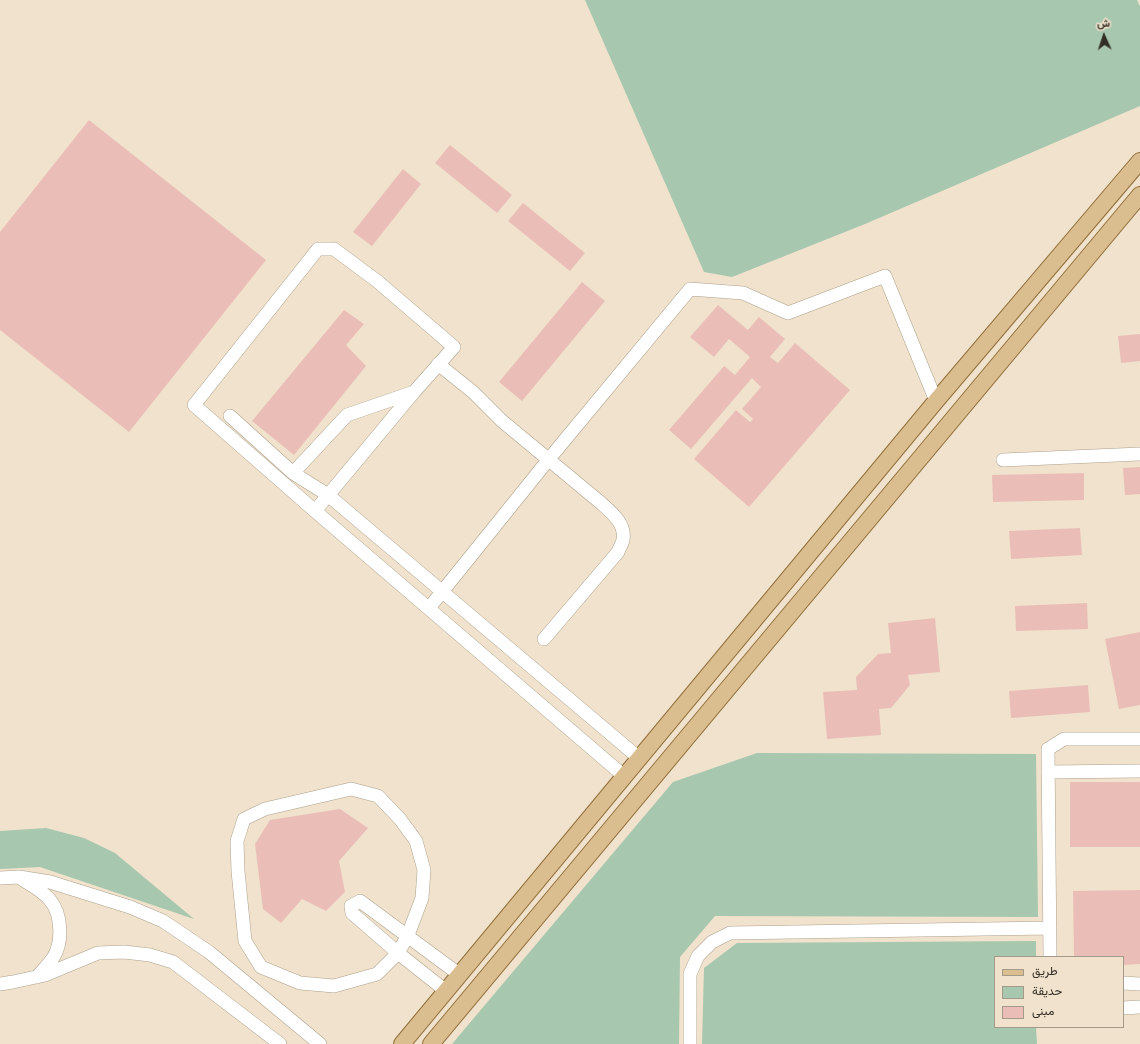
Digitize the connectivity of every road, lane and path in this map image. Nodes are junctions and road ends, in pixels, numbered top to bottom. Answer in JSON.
{"nodes":[{"id":1,"x":1140,"y":161,"type":"edge"},
{"id":2,"x":1140,"y":195,"type":"edge"},
{"id":3,"x":438,"y":364,"type":"junction"},
{"id":4,"x":414,"y":392,"type":"junction"},
{"id":5,"x":936,"y":402,"type":"junction"},
{"id":6,"x":230,"y":416,"type":"dead end"},
{"id":7,"x":1140,"y":454,"type":"edge"},
{"id":8,"x":549,"y":459,"type":"junction"},
{"id":9,"x":1003,"y":460,"type":"dead end"},
{"id":10,"x":293,"y":473,"type":"junction"},
{"id":11,"x":328,"y":495,"type":"junction"},
{"id":12,"x":315,"y":512,"type":"junction"},
{"id":13,"x":442,"y":592,"type":"junction"},
{"id":14,"x":429,"y":608,"type":"junction"},
{"id":15,"x":544,"y":639,"type":"dead end"},
{"id":16,"x":1140,"y":739,"type":"edge"},
{"id":17,"x":639,"y":758,"type":"junction"},
{"id":18,"x":1140,"y":771,"type":"edge"},
{"id":19,"x":1048,"y":772,"type":"junction"},
{"id":20,"x":624,"y":776,"type":"junction"},
{"id":21,"x":19,"y":877,"type":"junction"},
{"id":22,"x":0,"y":878,"type":"edge"},
{"id":23,"x":1050,"y":928,"type":"junction"},
{"id":24,"x":407,"y":937,"type":"junction"},
{"id":25,"x":398,"y":953,"type":"junction"},
{"id":26,"x":1050,"y":956,"type":"edge"},
{"id":27,"x":460,"y":975,"type":"junction"},
{"id":28,"x":37,"y":977,"type":"junction"},
{"id":29,"x":1124,"y":983,"type":"edge"},
{"id":30,"x":0,"y":984,"type":"edge"},
{"id":31,"x":1140,"y":984,"type":"edge"},
{"id":32,"x":446,"y":991,"type":"junction"},
{"id":33,"x":1140,"y":1007,"type":"edge"},
{"id":34,"x":1124,"y":1008,"type":"edge"},
{"id":35,"x":280,"y":1044,"type":"edge"},
{"id":36,"x":320,"y":1044,"type":"edge"},
{"id":37,"x":402,"y":1044,"type":"edge"},
{"id":38,"x":431,"y":1044,"type":"edge"},
{"id":39,"x":690,"y":1044,"type":"edge"}],
"edges":[{"from":1,"to":5,"type":"main road"},
{"from":2,"to":38,"type":"main road"},
{"from":3,"to":4,"type":"street"},
{"from":3,"to":8,"type":"street"},
{"from":3,"to":12,"type":"street"},
{"from":4,"to":10,"type":"street"},
{"from":4,"to":11,"type":"street"},
{"from":5,"to":8,"type":"street"},
{"from":5,"to":17,"type":"main road"},
{"from":6,"to":10,"type":"street"},
{"from":7,"to":9,"type":"street"},
{"from":8,"to":13,"type":"street"},
{"from":8,"to":15,"type":"street"},
{"from":10,"to":11,"type":"street"},
{"from":11,"to":12,"type":"street"},
{"from":11,"to":13,"type":"street"},
{"from":12,"to":14,"type":"street"},
{"from":13,"to":14,"type":"street"},
{"from":13,"to":17,"type":"street"},
{"from":14,"to":20,"type":"street"},
{"from":16,"to":19,"type":"street"},
{"from":17,"to":20,"type":"main road"},
{"from":18,"to":19,"type":"street"},
{"from":19,"to":23,"type":"street"},
{"from":20,"to":27,"type":"main road"},
{"from":21,"to":22,"type":"street"},
{"from":21,"to":28,"type":"street"},
{"from":21,"to":36,"type":"street"},
{"from":23,"to":26,"type":"street"},
{"from":23,"to":39,"type":"street"},
{"from":24,"to":25,"type":"street"},
{"from":24,"to":25,"type":"street"},
{"from":24,"to":25,"type":"street"},
{"from":24,"to":27,"type":"street"},
{"from":25,"to":32,"type":"street"},
{"from":27,"to":32,"type":"main road"},
{"from":28,"to":30,"type":"street"},
{"from":28,"to":35,"type":"street"},
{"from":29,"to":31,"type":"street"},
{"from":32,"to":37,"type":"main road"},
{"from":33,"to":34,"type":"street"}]}
